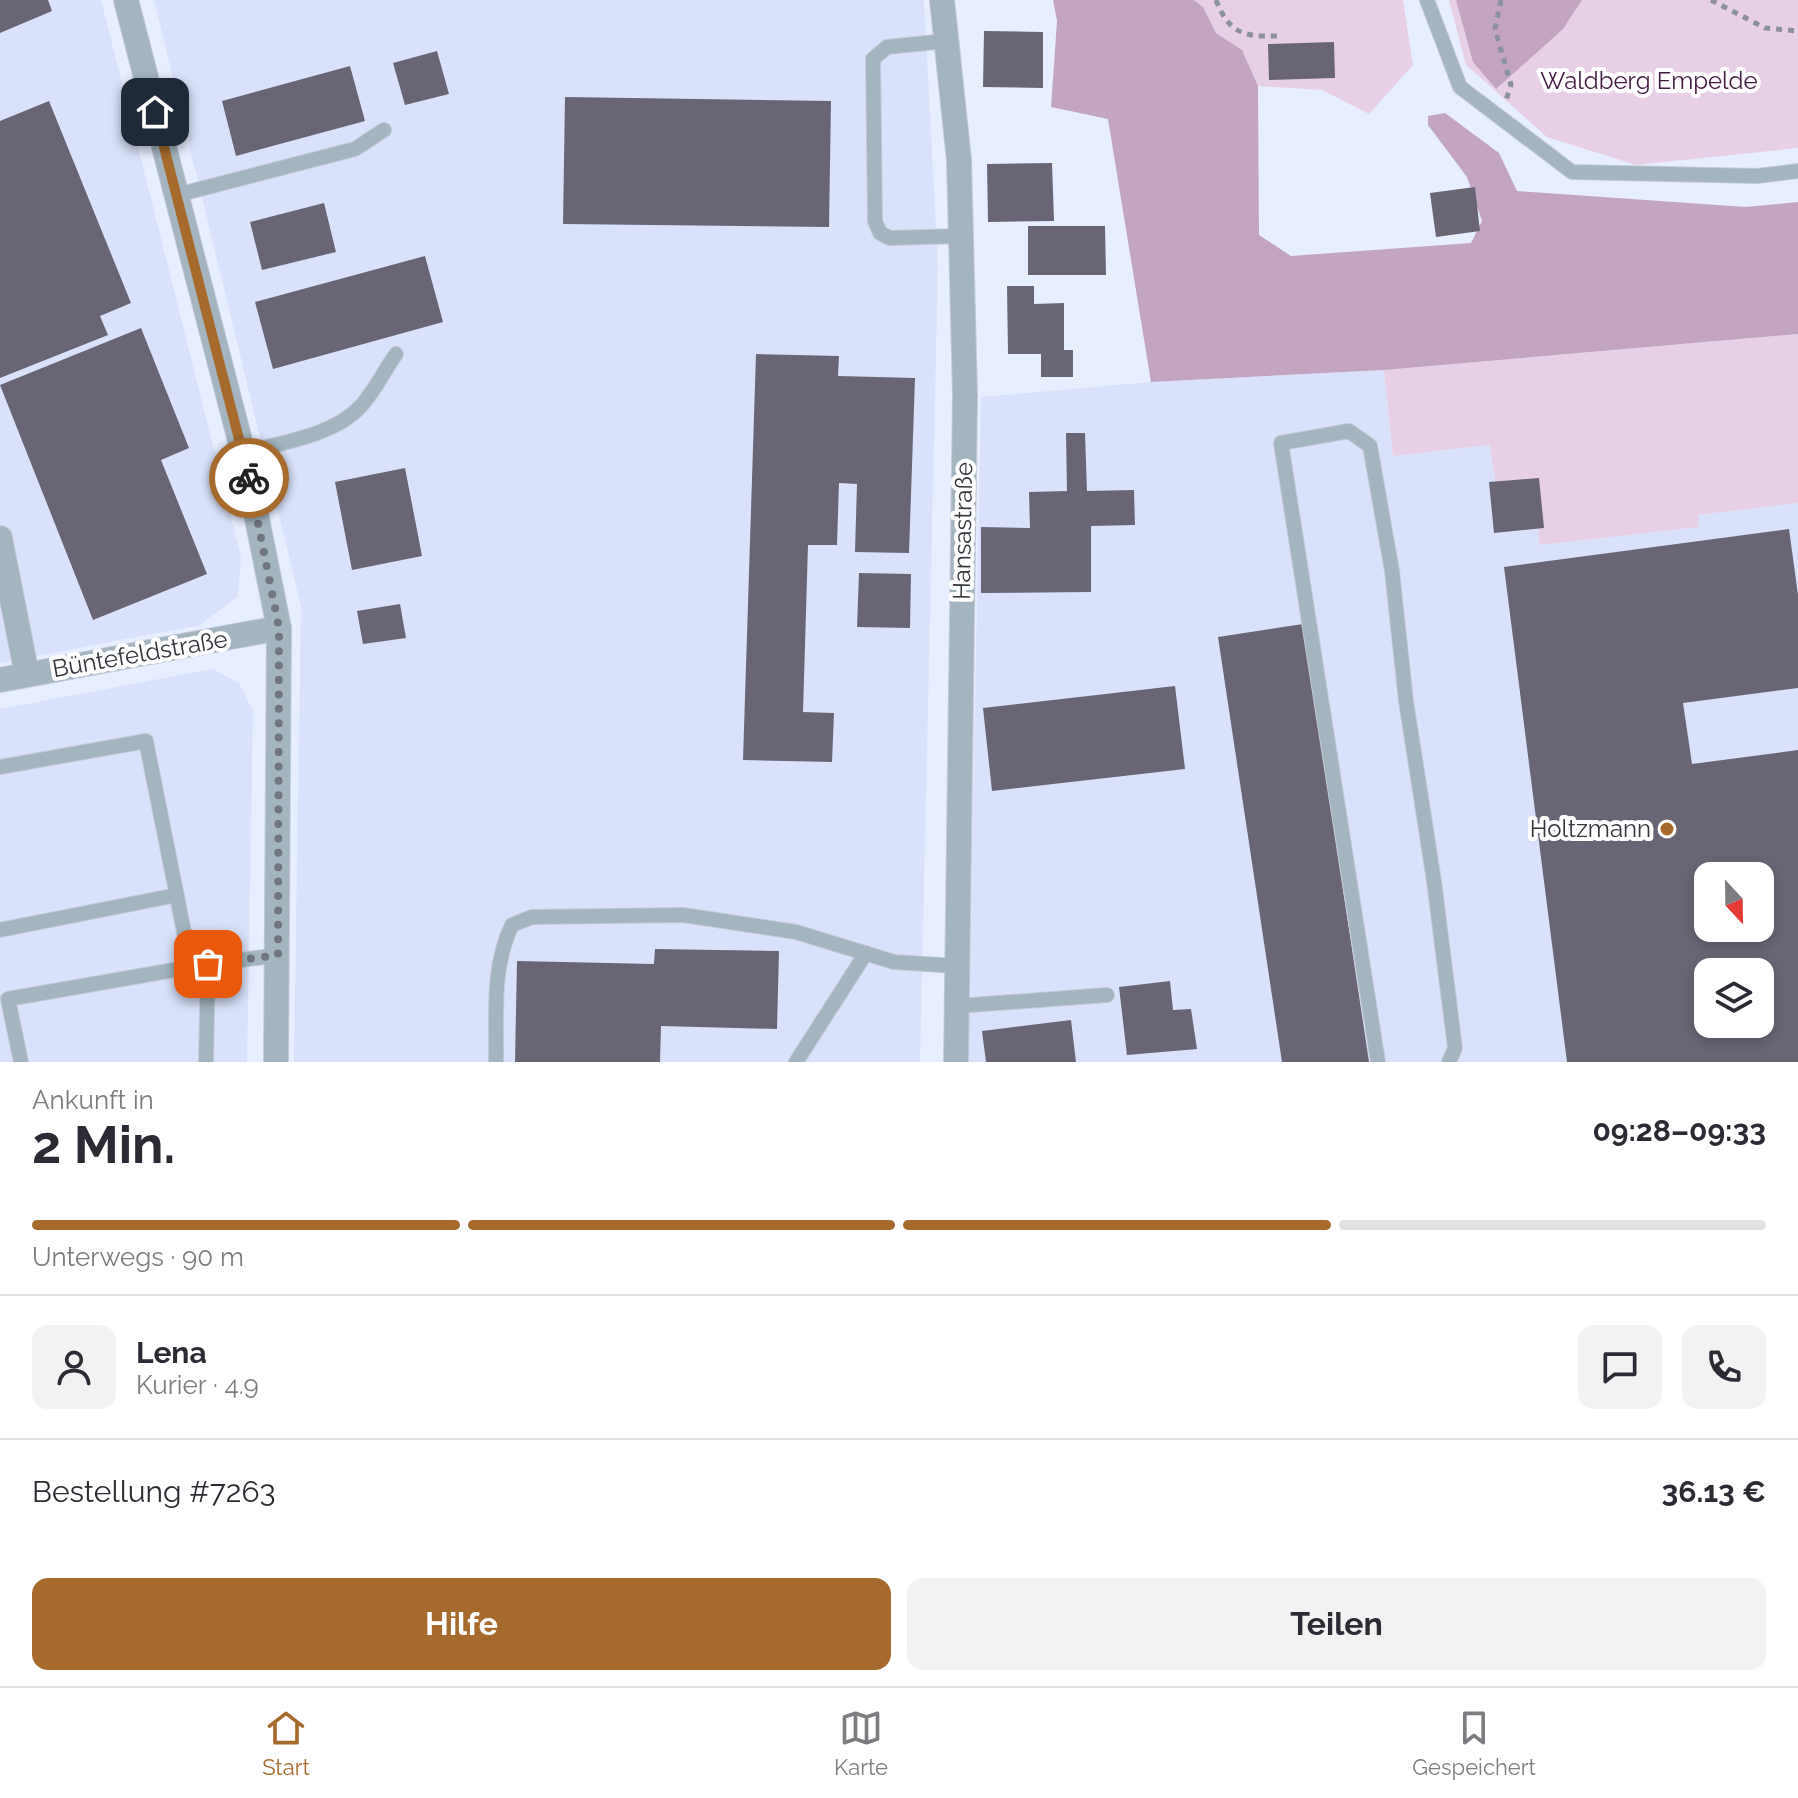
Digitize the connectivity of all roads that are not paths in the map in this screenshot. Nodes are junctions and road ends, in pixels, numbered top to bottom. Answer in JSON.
{"nodes":[{"id":1,"x":126,"y":0,"type":"edge"},
{"id":2,"x":942,"y":0,"type":"edge"},
{"id":3,"x":1427,"y":0,"type":"edge"},
{"id":4,"x":946,"y":41,"type":"junction"},
{"id":5,"x":384,"y":130,"type":"dead end"},
{"id":6,"x":1798,"y":171,"type":"edge"},
{"id":7,"x":177,"y":195,"type":"junction"},
{"id":8,"x":961,"y":236,"type":"junction"},
{"id":9,"x":396,"y":354,"type":"dead end"},
{"id":10,"x":243,"y":453,"type":"junction"},
{"id":11,"x":0,"y":538,"type":"edge"},
{"id":12,"x":279,"y":628,"type":"junction"},
{"id":13,"x":27,"y":675,"type":"junction"},
{"id":14,"x":0,"y":680,"type":"edge"},
{"id":15,"x":0,"y":767,"type":"edge"},
{"id":16,"x":177,"y":895,"type":"junction"},
{"id":17,"x":0,"y":930,"type":"edge"},
{"id":18,"x":866,"y":953,"type":"junction"},
{"id":19,"x":278,"y":955,"type":"junction"},
{"id":20,"x":208,"y":964,"type":"junction"},
{"id":21,"x":957,"y":966,"type":"junction"},
{"id":22,"x":191,"y":967,"type":"junction"},
{"id":23,"x":1107,"y":995,"type":"dead end"},
{"id":24,"x":957,"y":1006,"type":"junction"},
{"id":25,"x":21,"y":1062,"type":"edge"},
{"id":26,"x":206,"y":1062,"type":"edge"},
{"id":27,"x":276,"y":1062,"type":"edge"},
{"id":28,"x":496,"y":1062,"type":"edge"},
{"id":29,"x":796,"y":1062,"type":"edge"},
{"id":30,"x":956,"y":1062,"type":"edge"},
{"id":31,"x":1378,"y":1062,"type":"edge"},
{"id":32,"x":1449,"y":1062,"type":"edge"}],
"edges":[{"from":1,"to":7,"type":"street"},
{"from":2,"to":4,"type":"street","name":"Hansastraße"},
{"from":3,"to":6,"type":"lane"},
{"from":4,"to":8,"type":"street","name":"Hansastraße"},
{"from":4,"to":8,"type":"lane"},
{"from":5,"to":7,"type":"lane"},
{"from":7,"to":10,"type":"street"},
{"from":8,"to":21,"type":"street","name":"Hansastraße"},
{"from":9,"to":10,"type":"lane"},
{"from":10,"to":12,"type":"street"},
{"from":11,"to":13,"type":"street"},
{"from":12,"to":13,"type":"street","name":"Büntefeldstraße"},
{"from":12,"to":19,"type":"street"},
{"from":13,"to":14,"type":"street","name":"Büntefeldstraße"},
{"from":15,"to":16,"type":"lane"},
{"from":16,"to":17,"type":"lane"},
{"from":16,"to":22,"type":"lane"},
{"from":18,"to":21,"type":"lane"},
{"from":18,"to":28,"type":"lane"},
{"from":18,"to":29,"type":"lane"},
{"from":19,"to":20,"type":"lane"},
{"from":19,"to":27,"type":"street"},
{"from":20,"to":22,"type":"lane"},
{"from":20,"to":26,"type":"lane"},
{"from":21,"to":24,"type":"street","name":"Hansastraße"},
{"from":22,"to":25,"type":"lane"},
{"from":23,"to":24,"type":"lane"},
{"from":24,"to":30,"type":"street","name":"Hansastraße"},
{"from":31,"to":32,"type":"lane"}]}
